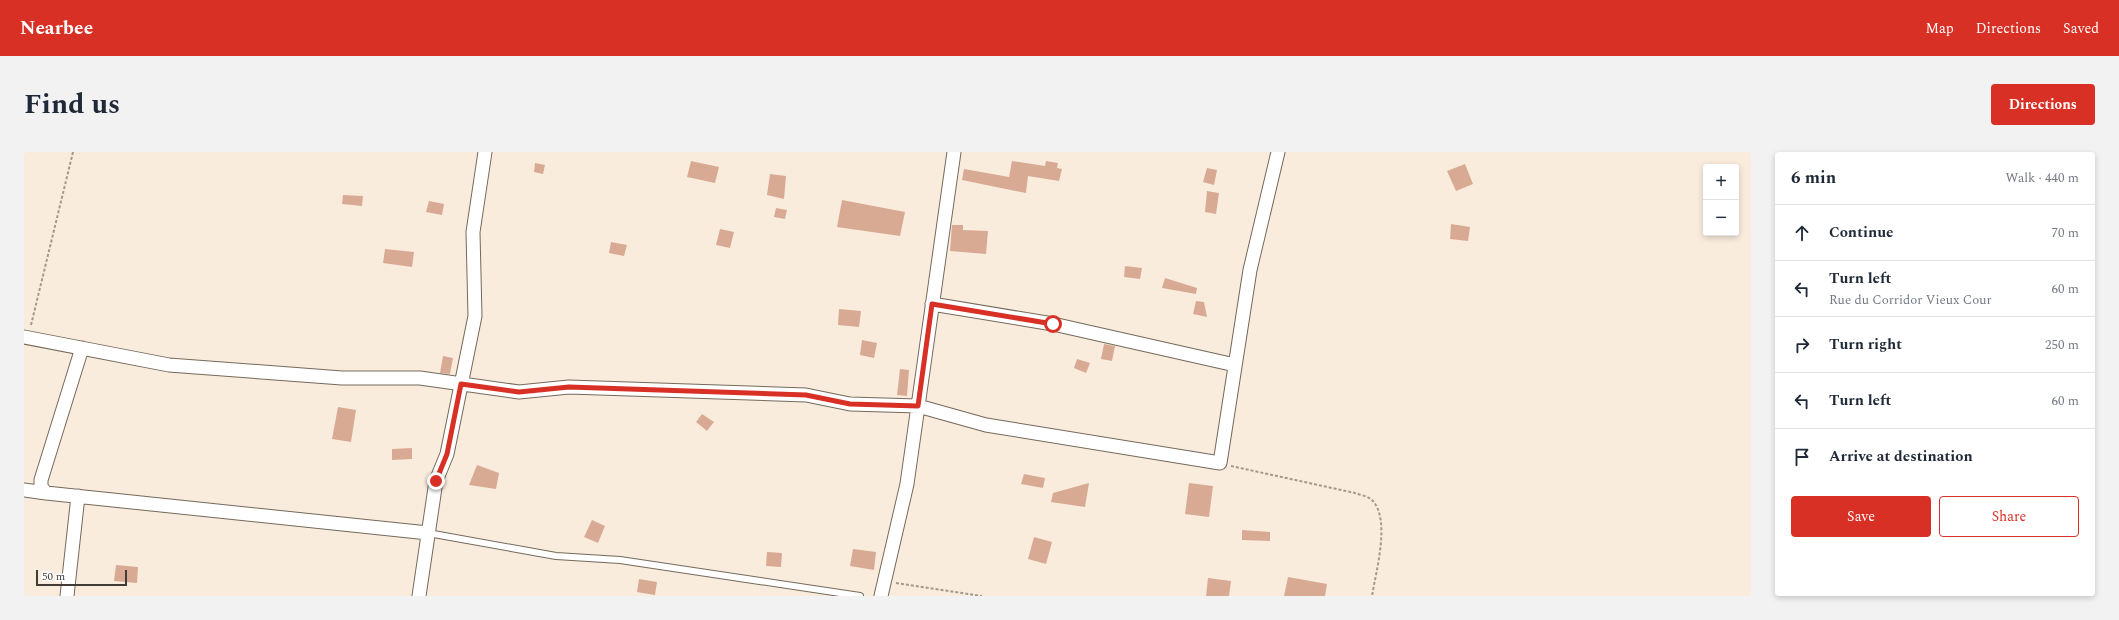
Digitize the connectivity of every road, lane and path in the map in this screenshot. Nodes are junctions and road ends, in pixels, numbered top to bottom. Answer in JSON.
{"nodes":[{"id":1,"x":73,"y":152,"type":"edge"},
{"id":2,"x":485,"y":152,"type":"edge"},
{"id":3,"x":954,"y":152,"type":"edge"},
{"id":4,"x":1278,"y":152,"type":"edge"},
{"id":5,"x":932,"y":304,"type":"junction"},
{"id":6,"x":26,"y":338,"type":"edge"},
{"id":7,"x":82,"y":348,"type":"junction"},
{"id":8,"x":1235,"y":365,"type":"junction"},
{"id":9,"x":461,"y":384,"type":"junction"},
{"id":10,"x":918,"y":406,"type":"junction"},
{"id":11,"x":1220,"y":464,"type":"junction"},
{"id":12,"x":24,"y":490,"type":"edge"},
{"id":13,"x":46,"y":493,"type":"junction"},
{"id":14,"x":78,"y":496,"type":"junction"},
{"id":15,"x":428,"y":533,"type":"junction"},
{"id":16,"x":885,"y":581,"type":"junction"},
{"id":17,"x":68,"y":596,"type":"edge"},
{"id":18,"x":419,"y":596,"type":"edge"},
{"id":19,"x":860,"y":596,"type":"edge"},
{"id":20,"x":881,"y":596,"type":"edge"},
{"id":21,"x":982,"y":596,"type":"edge"},
{"id":22,"x":1372,"y":596,"type":"edge"}],
"edges":[{"from":1,"to":6,"type":"path"},
{"from":2,"to":9,"type":"street"},
{"from":3,"to":5,"type":"street"},
{"from":4,"to":8,"type":"street"},
{"from":5,"to":8,"type":"street"},
{"from":5,"to":10,"type":"street"},
{"from":6,"to":7,"type":"street"},
{"from":7,"to":9,"type":"street"},
{"from":7,"to":13,"type":"street"},
{"from":8,"to":11,"type":"street"},
{"from":9,"to":10,"type":"street"},
{"from":9,"to":15,"type":"street"},
{"from":10,"to":11,"type":"street"},
{"from":10,"to":16,"type":"street"},
{"from":11,"to":22,"type":"path"},
{"from":12,"to":13,"type":"street"},
{"from":13,"to":14,"type":"street"},
{"from":14,"to":15,"type":"street"},
{"from":14,"to":17,"type":"street"},
{"from":15,"to":18,"type":"street"},
{"from":15,"to":19,"type":"lane"},
{"from":16,"to":20,"type":"street"},
{"from":16,"to":21,"type":"path"}]}
